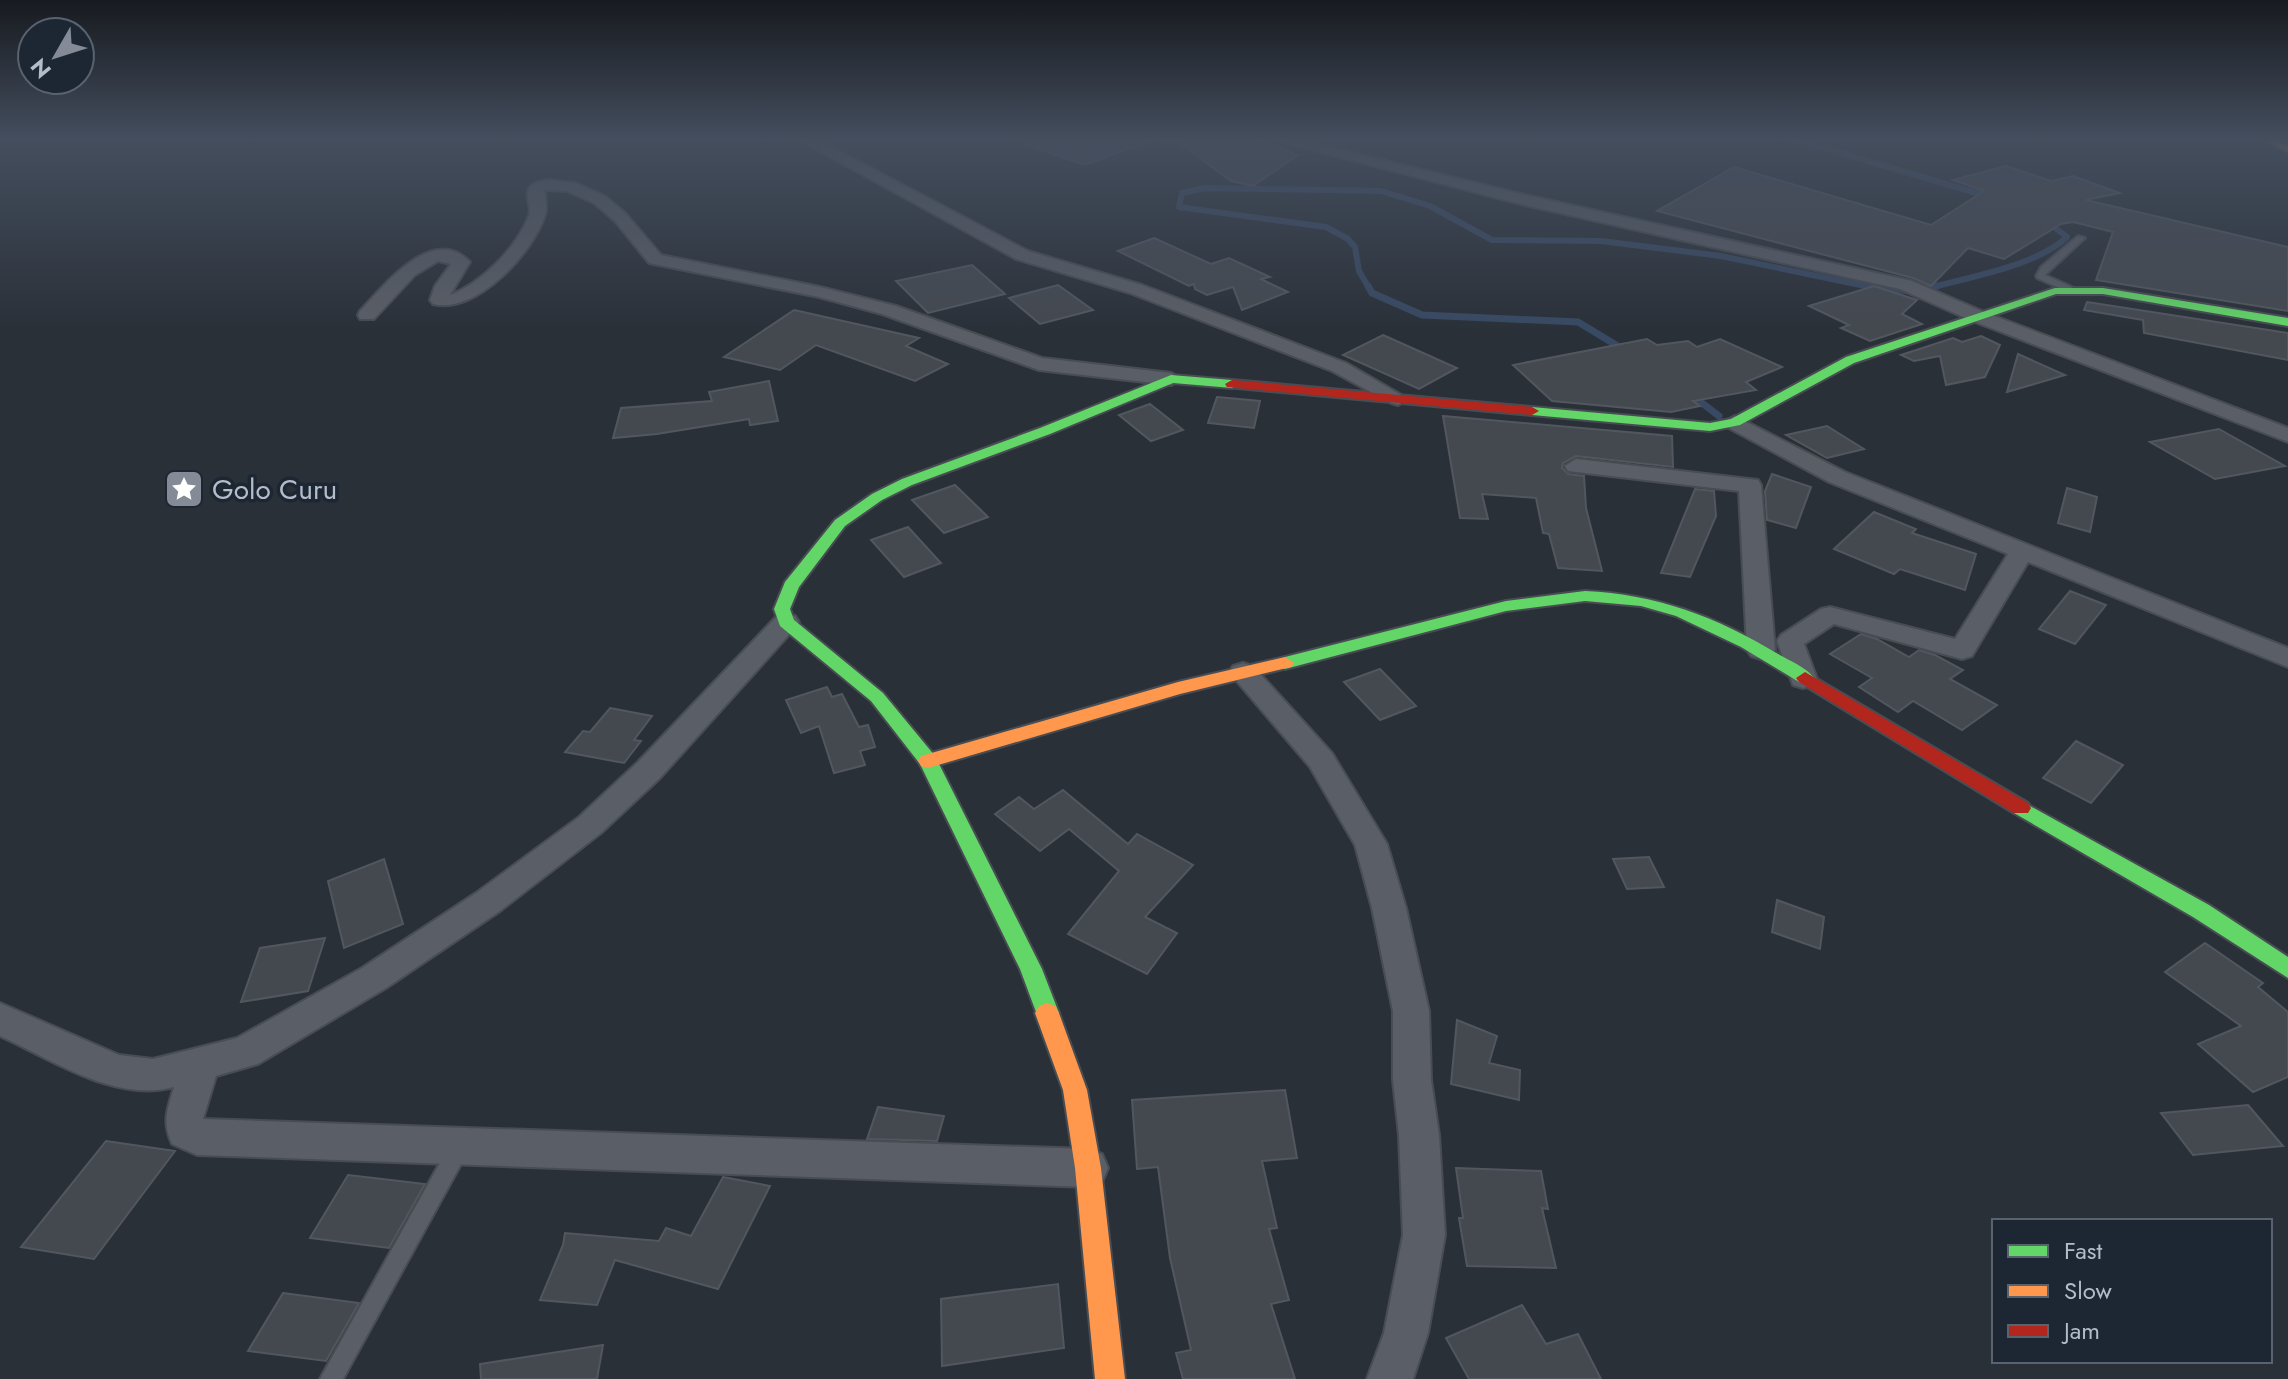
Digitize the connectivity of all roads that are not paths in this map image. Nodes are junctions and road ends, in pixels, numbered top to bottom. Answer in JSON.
{"nodes":[{"id":1,"x":538,"y":203,"type":"edge"},
{"id":2,"x":602,"y":203,"type":"edge"},
{"id":3,"x":925,"y":203,"type":"edge"},
{"id":4,"x":1540,"y":203,"type":"edge"},
{"id":5,"x":2081,"y":238,"type":"dead end"},
{"id":6,"x":2069,"y":289,"type":"junction"},
{"id":7,"x":367,"y":315,"type":"dead end"},
{"id":8,"x":1977,"y":316,"type":"junction"},
{"id":9,"x":2288,"y":322,"type":"edge"},
{"id":10,"x":1171,"y":379,"type":"junction"},
{"id":11,"x":1398,"y":399,"type":"junction"},
{"id":12,"x":1735,"y":422,"type":"junction"},
{"id":13,"x":2288,"y":436,"type":"edge"},
{"id":14,"x":1576,"y":466,"type":"dead end"},
{"id":15,"x":2021,"y":553,"type":"junction"},
{"id":16,"x":786,"y":622,"type":"junction"},
{"id":17,"x":1761,"y":650,"type":"junction"},
{"id":18,"x":2288,"y":658,"type":"edge"},
{"id":19,"x":1243,"y":672,"type":"junction"},
{"id":20,"x":1803,"y":679,"type":"junction"},
{"id":21,"x":928,"y":761,"type":"junction"},
{"id":22,"x":2288,"y":969,"type":"edge"},
{"id":23,"x":0,"y":1019,"type":"edge"},
{"id":24,"x":200,"y":1066,"type":"junction"},
{"id":25,"x":459,"y":1148,"type":"junction"},
{"id":26,"x":1088,"y":1168,"type":"junction"},
{"id":27,"x":331,"y":1379,"type":"edge"},
{"id":28,"x":1110,"y":1379,"type":"edge"},
{"id":29,"x":1390,"y":1379,"type":"edge"}],
"edges":[{"from":1,"to":7,"type":"street"},
{"from":2,"to":10,"type":"street"},
{"from":3,"to":11,"type":"street"},
{"from":4,"to":8,"type":"street"},
{"from":5,"to":6,"type":"lane"},
{"from":6,"to":8,"type":"street"},
{"from":6,"to":9,"type":"street"},
{"from":8,"to":12,"type":"street"},
{"from":8,"to":13,"type":"street"},
{"from":10,"to":11,"type":"street"},
{"from":10,"to":16,"type":"street"},
{"from":11,"to":12,"type":"street"},
{"from":12,"to":15,"type":"street"},
{"from":14,"to":17,"type":"street"},
{"from":15,"to":18,"type":"street"},
{"from":15,"to":20,"type":"street"},
{"from":16,"to":21,"type":"street"},
{"from":16,"to":24,"type":"street"},
{"from":17,"to":19,"type":"street"},
{"from":17,"to":20,"type":"street"},
{"from":19,"to":21,"type":"street"},
{"from":19,"to":29,"type":"street"},
{"from":20,"to":22,"type":"street"},
{"from":21,"to":26,"type":"street"},
{"from":23,"to":24,"type":"street"},
{"from":24,"to":25,"type":"street"},
{"from":25,"to":26,"type":"street"},
{"from":25,"to":27,"type":"lane"},
{"from":26,"to":28,"type":"street"}]}
